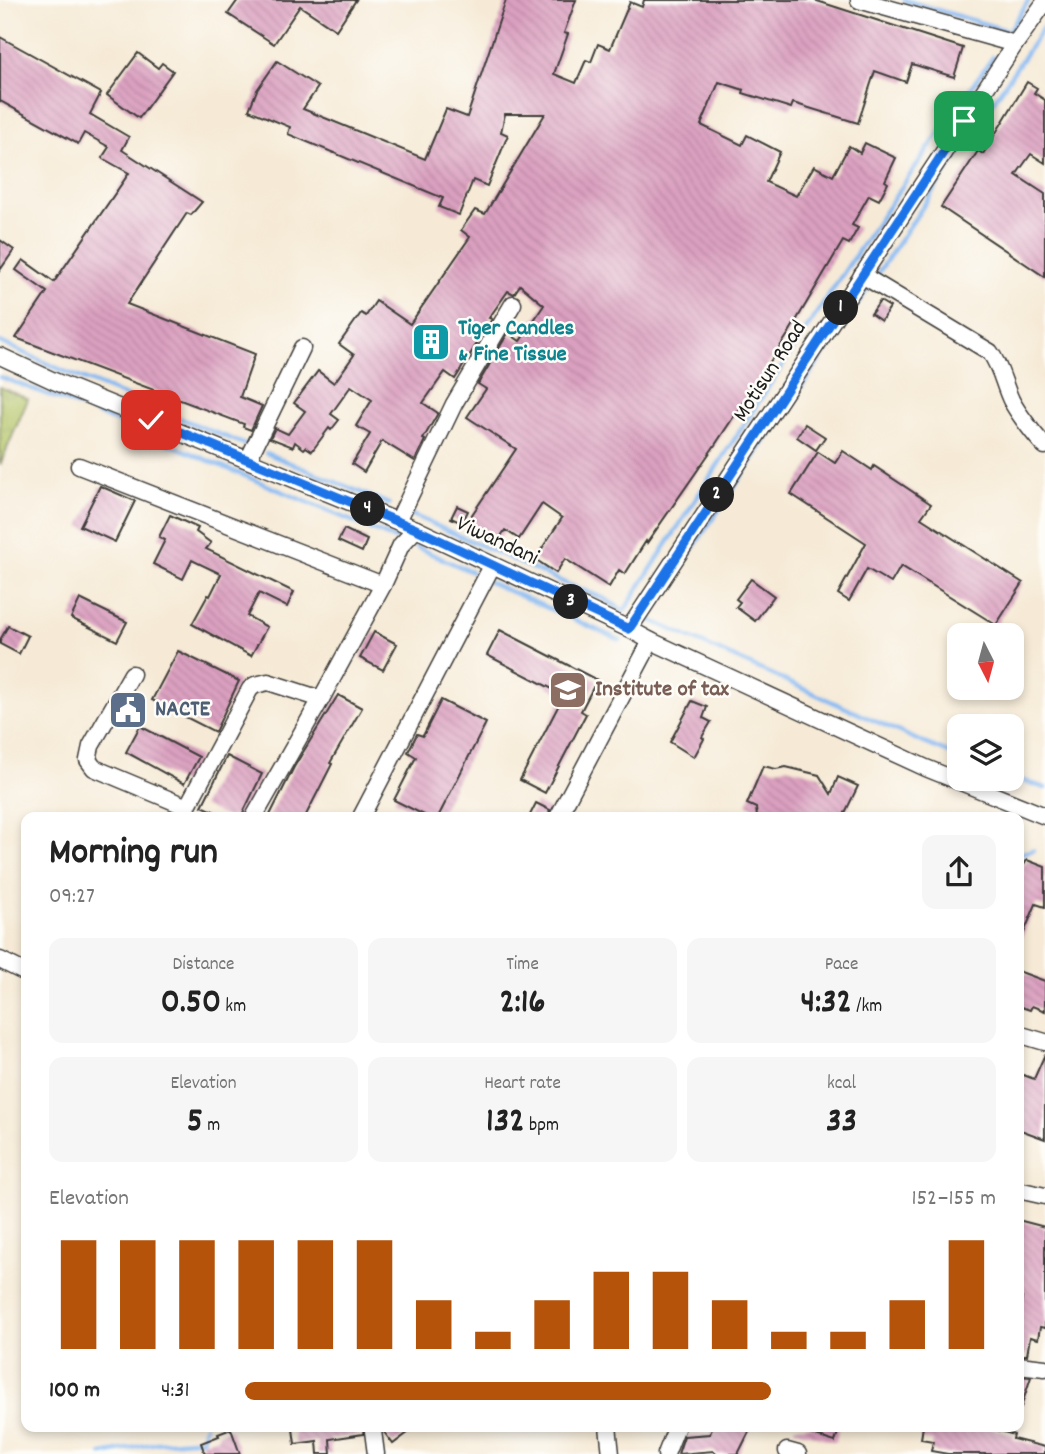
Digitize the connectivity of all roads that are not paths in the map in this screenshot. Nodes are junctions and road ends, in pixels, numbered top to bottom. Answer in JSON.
{"nodes":[{"id":1,"x":859,"y":0,"type":"edge"},
{"id":2,"x":1045,"y":2,"type":"edge"},
{"id":3,"x":1015,"y":44,"type":"junction"},
{"id":4,"x":862,"y":275,"type":"junction"},
{"id":5,"x":513,"y":304,"type":"dead end"},
{"id":6,"x":302,"y":348,"type":"dead end"},
{"id":7,"x":0,"y":356,"type":"edge"},
{"id":8,"x":1045,"y":446,"type":"edge"},
{"id":9,"x":248,"y":460,"type":"junction"},
{"id":10,"x":79,"y":466,"type":"dead end"},
{"id":11,"x":398,"y":521,"type":"junction"},
{"id":12,"x":416,"y":529,"type":"junction"},
{"id":13,"x":492,"y":566,"type":"junction"},
{"id":14,"x":383,"y":585,"type":"junction"},
{"id":15,"x":629,"y":629,"type":"junction"},
{"id":16,"x":651,"y":641,"type":"junction"},
{"id":17,"x":132,"y":674,"type":"dead end"},
{"id":18,"x":321,"y":699,"type":"junction"},
{"id":19,"x":185,"y":812,"type":"edge"},
{"id":20,"x":257,"y":812,"type":"edge"},
{"id":21,"x":364,"y":812,"type":"edge"},
{"id":22,"x":561,"y":812,"type":"edge"},
{"id":23,"x":1045,"y":816,"type":"edge"},
{"id":24,"x":0,"y":960,"type":"edge"},
{"id":25,"x":21,"y":970,"type":"edge"},
{"id":26,"x":1024,"y":1036,"type":"edge"},
{"id":27,"x":1045,"y":1042,"type":"edge"},
{"id":28,"x":1024,"y":1191,"type":"edge"},
{"id":29,"x":1045,"y":1196,"type":"edge"},
{"id":30,"x":1024,"y":1365,"type":"edge"},
{"id":31,"x":1045,"y":1368,"type":"edge"},
{"id":32,"x":373,"y":1432,"type":"edge"},
{"id":33,"x":609,"y":1432,"type":"edge"},
{"id":34,"x":675,"y":1432,"type":"edge"},
{"id":35,"x":376,"y":1454,"type":"edge"},
{"id":36,"x":611,"y":1454,"type":"edge"},
{"id":37,"x":666,"y":1454,"type":"edge"}],
"edges":[{"from":1,"to":3,"type":"street"},
{"from":2,"to":3,"type":"street","name":"Motisun Road"},
{"from":3,"to":4,"type":"street","name":"Motisun Road"},
{"from":4,"to":8,"type":"street"},
{"from":4,"to":15,"type":"street","name":"Motisun Road"},
{"from":5,"to":11,"type":"street"},
{"from":6,"to":9,"type":"street"},
{"from":7,"to":9,"type":"street","name":"Viwandani"},
{"from":9,"to":11,"type":"street","name":"Viwandani"},
{"from":10,"to":14,"type":"street"},
{"from":11,"to":12,"type":"street","name":"Viwandani"},
{"from":12,"to":13,"type":"street","name":"Viwandani"},
{"from":12,"to":14,"type":"street"},
{"from":13,"to":15,"type":"street","name":"Viwandani"},
{"from":13,"to":21,"type":"street"},
{"from":14,"to":18,"type":"street"},
{"from":15,"to":16,"type":"street","name":"Viwandani"},
{"from":16,"to":22,"type":"street"},
{"from":16,"to":23,"type":"street","name":"Viwandani"},
{"from":17,"to":19,"type":"street"},
{"from":18,"to":19,"type":"street"},
{"from":18,"to":20,"type":"street"},
{"from":24,"to":25,"type":"street"},
{"from":26,"to":27,"type":"street"},
{"from":28,"to":29,"type":"street"},
{"from":30,"to":31,"type":"street"},
{"from":32,"to":35,"type":"street"},
{"from":33,"to":36,"type":"street"},
{"from":34,"to":37,"type":"street"}]}
